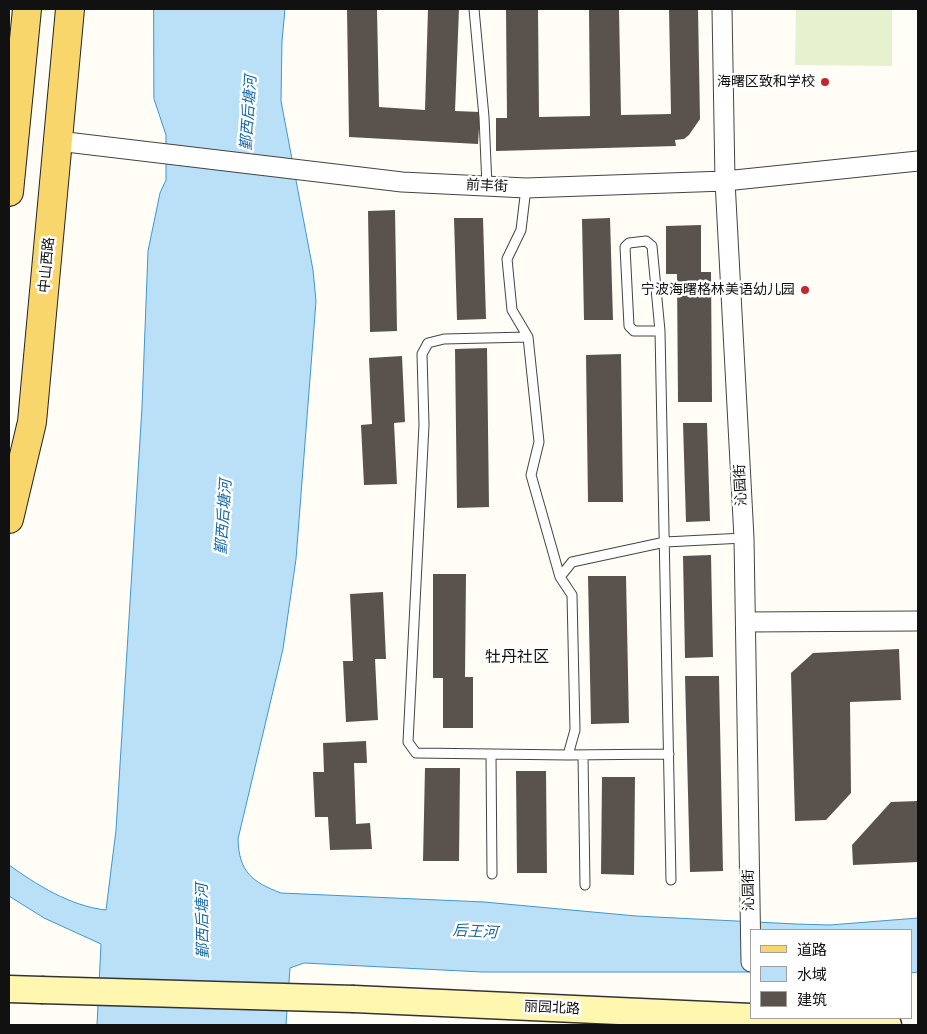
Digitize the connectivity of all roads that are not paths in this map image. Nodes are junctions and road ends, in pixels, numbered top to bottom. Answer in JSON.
{"nodes":[{"id":1,"x":27,"y":9,"type":"edge"},
{"id":2,"x":70,"y":9,"type":"edge"},
{"id":3,"x":474,"y":9,"type":"edge"},
{"id":4,"x":722,"y":9,"type":"edge"},
{"id":5,"x":12,"y":136,"type":"edge"},
{"id":6,"x":58,"y":141,"type":"junction"},
{"id":7,"x":918,"y":161,"type":"edge"},
{"id":8,"x":725,"y":181,"type":"junction"},
{"id":9,"x":487,"y":186,"type":"junction"},
{"id":10,"x":526,"y":188,"type":"junction"},
{"id":11,"x":9,"y":192,"type":"edge"},
{"id":12,"x":660,"y":331,"type":"junction"},
{"id":13,"x":528,"y":338,"type":"junction"},
{"id":14,"x":9,"y":519,"type":"edge"},
{"id":15,"x":744,"y":538,"type":"junction"},
{"id":16,"x":665,"y":542,"type":"junction"},
{"id":17,"x":560,"y":577,"type":"junction"},
{"id":18,"x":918,"y":621,"type":"edge"},
{"id":19,"x":746,"y":622,"type":"junction"},
{"id":20,"x":583,"y":754,"type":"junction"},
{"id":21,"x":669,"y":754,"type":"junction"},
{"id":22,"x":491,"y":755,"type":"junction"},
{"id":23,"x":568,"y":755,"type":"junction"},
{"id":24,"x":492,"y":874,"type":"dead end"},
{"id":25,"x":671,"y":880,"type":"dead end"},
{"id":26,"x":585,"y":885,"type":"dead end"},
{"id":27,"x":750,"y":929,"type":"edge"},
{"id":28,"x":9,"y":989,"type":"edge"},
{"id":29,"x":750,"y":1016,"type":"edge"},
{"id":30,"x":789,"y":1019,"type":"edge"},
{"id":31,"x":888,"y":1025,"type":"edge"}],
"edges":[{"from":1,"to":5,"type":"main road"},
{"from":2,"to":6,"type":"main road","name":"中山西路"},
{"from":3,"to":9,"type":"lane"},
{"from":4,"to":8,"type":"street","name":"沁园街"},
{"from":5,"to":11,"type":"main road"},
{"from":6,"to":9,"type":"street","name":"前丰街"},
{"from":6,"to":14,"type":"main road","name":"中山西路"},
{"from":7,"to":8,"type":"street","name":"前丰街"},
{"from":8,"to":10,"type":"street","name":"前丰街"},
{"from":8,"to":15,"type":"street","name":"沁园街"},
{"from":9,"to":10,"type":"street","name":"前丰街"},
{"from":10,"to":13,"type":"lane"},
{"from":12,"to":12,"type":"lane"},
{"from":12,"to":16,"type":"lane"},
{"from":13,"to":17,"type":"lane"},
{"from":13,"to":22,"type":"lane"},
{"from":15,"to":16,"type":"lane"},
{"from":15,"to":19,"type":"street","name":"沁园街"},
{"from":16,"to":17,"type":"lane"},
{"from":16,"to":21,"type":"lane"},
{"from":17,"to":23,"type":"lane"},
{"from":18,"to":19,"type":"street"},
{"from":19,"to":27,"type":"street","name":"沁园街"},
{"from":20,"to":21,"type":"lane"},
{"from":20,"to":23,"type":"lane"},
{"from":20,"to":26,"type":"lane"},
{"from":21,"to":25,"type":"lane"},
{"from":22,"to":23,"type":"lane"},
{"from":22,"to":24,"type":"lane"},
{"from":28,"to":29,"type":"main road","name":"丽园北路","bridge":true},
{"from":30,"to":31,"type":"main road"}]}
